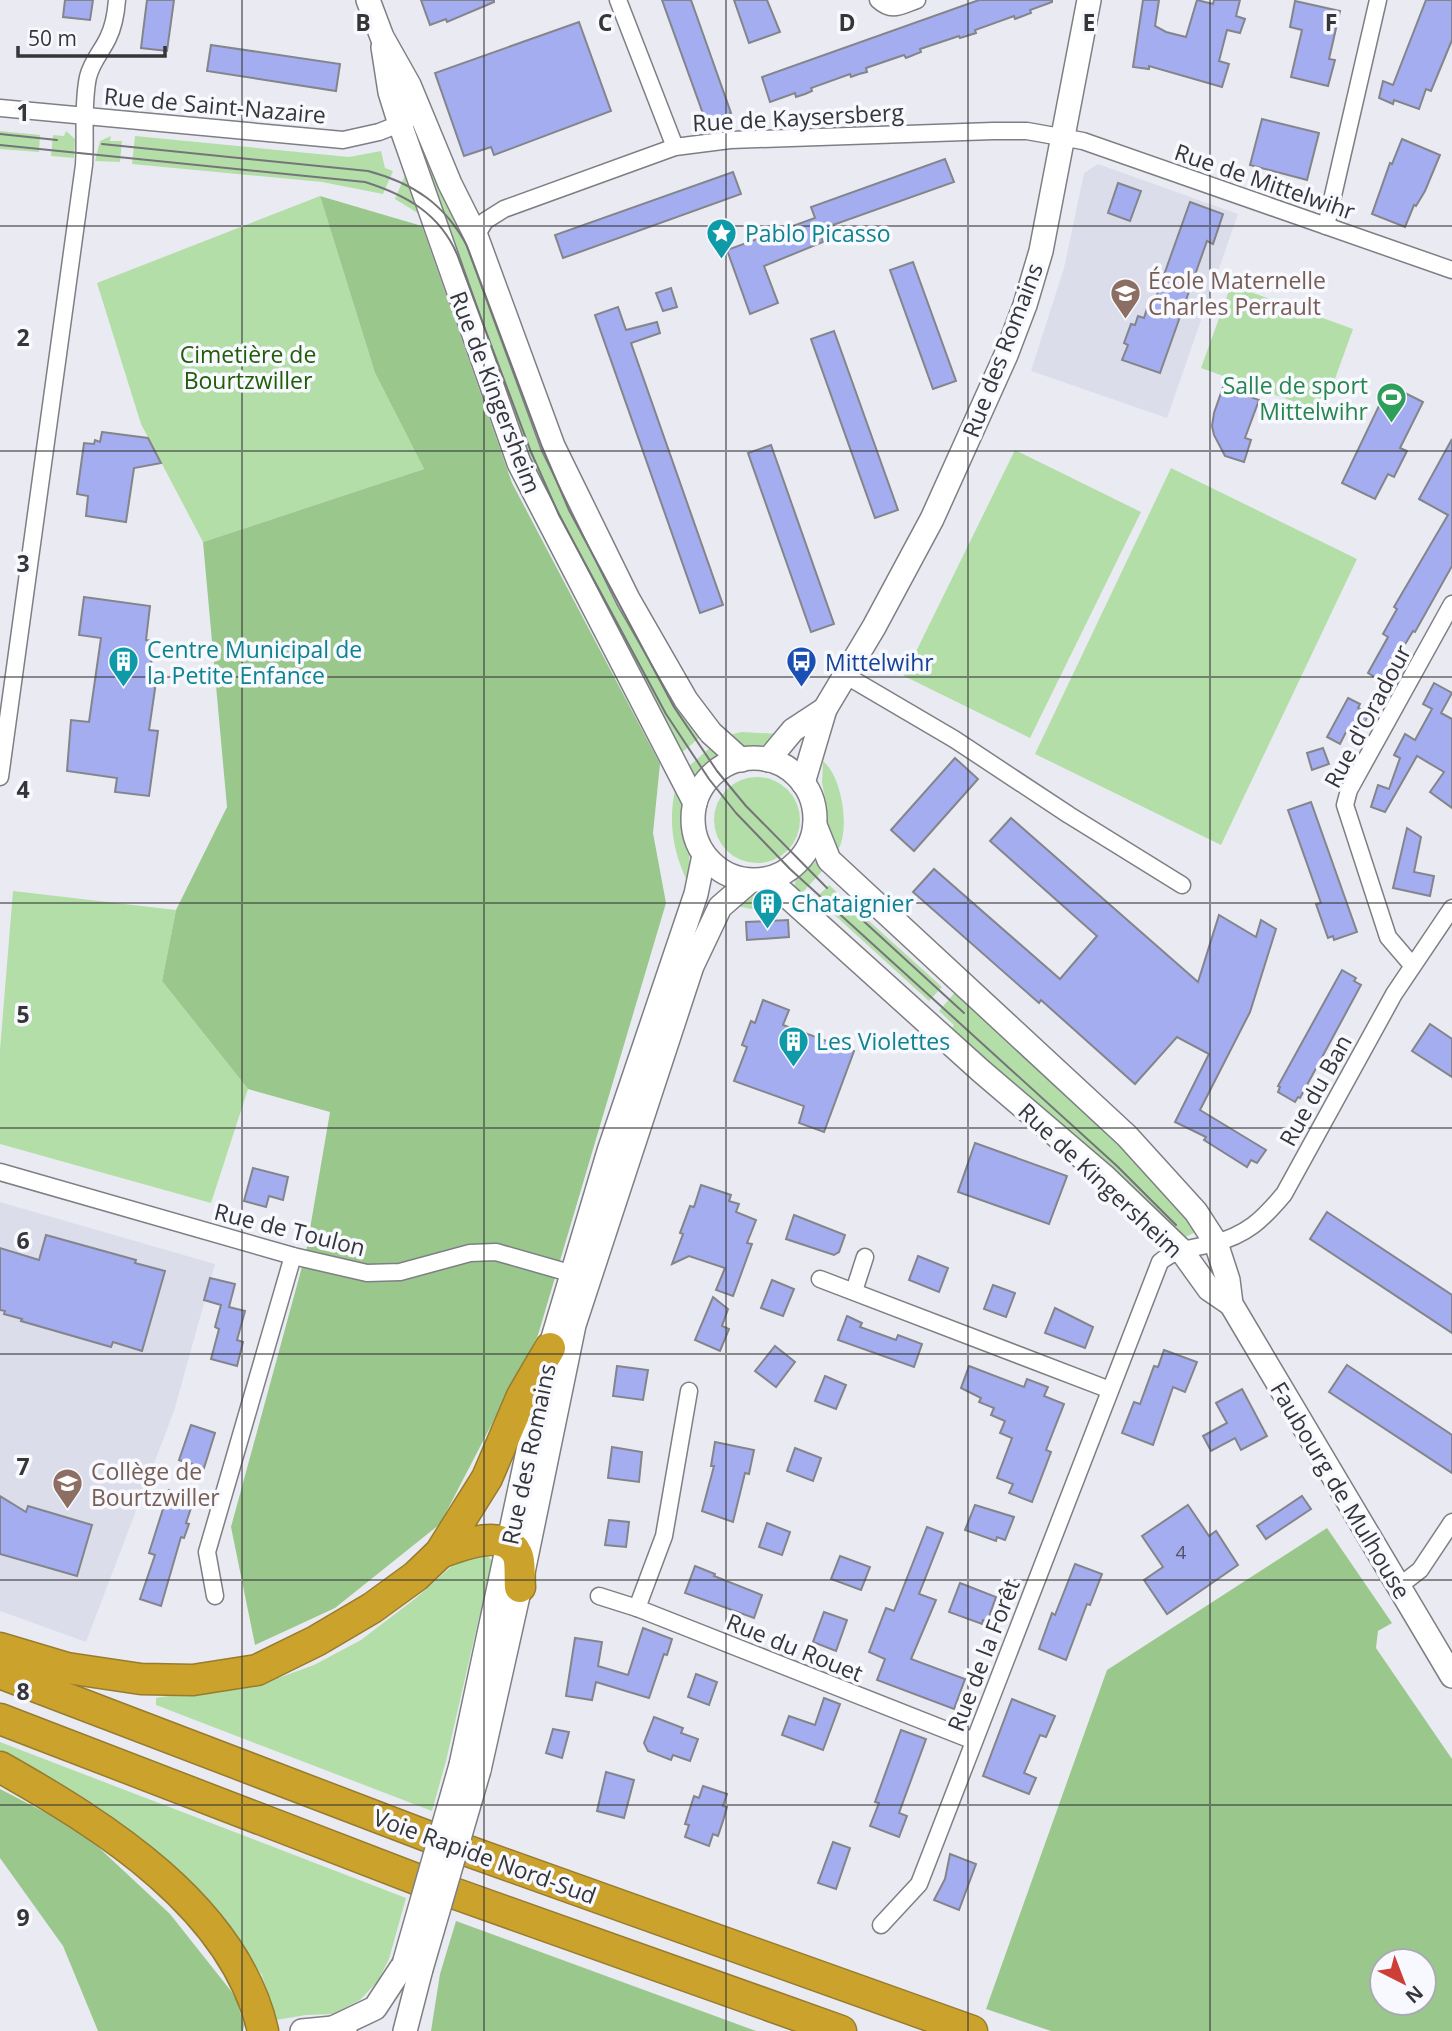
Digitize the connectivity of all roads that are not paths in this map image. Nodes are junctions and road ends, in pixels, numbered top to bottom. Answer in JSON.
{"nodes":[{"id":1,"x":117,"y":0,"type":"edge"},
{"id":2,"x":368,"y":0,"type":"edge"},
{"id":3,"x":618,"y":0,"type":"edge"},
{"id":4,"x":878,"y":0,"type":"edge"},
{"id":5,"x":916,"y":0,"type":"edge"},
{"id":6,"x":1088,"y":0,"type":"edge"},
{"id":7,"x":1378,"y":0,"type":"edge"},
{"id":8,"x":382,"y":37,"type":"junction"},
{"id":9,"x":0,"y":108,"type":"edge"},
{"id":10,"x":84,"y":115,"type":"junction"},
{"id":11,"x":422,"y":115,"type":"junction"},
{"id":12,"x":400,"y":124,"type":"junction"},
{"id":13,"x":1062,"y":136,"type":"junction"},
{"id":14,"x":675,"y":147,"type":"junction"},
{"id":15,"x":1326,"y":226,"type":"junction"},
{"id":16,"x":476,"y":236,"type":"junction"},
{"id":17,"x":1452,"y":270,"type":"edge"},
{"id":18,"x":1452,"y":604,"type":"edge"},
{"id":19,"x":845,"y":675,"type":"junction"},
{"id":20,"x":825,"y":709,"type":"junction"},
{"id":21,"x":741,"y":760,"type":"junction"},
{"id":22,"x":768,"y":760,"type":"junction"},
{"id":23,"x":0,"y":777,"type":"edge"},
{"id":24,"x":803,"y":783,"type":"junction"},
{"id":25,"x":695,"y":803,"type":"junction"},
{"id":26,"x":815,"y":825,"type":"junction"},
{"id":27,"x":704,"y":855,"type":"junction"},
{"id":28,"x":759,"y":880,"type":"junction"},
{"id":29,"x":1182,"y":885,"type":"dead end"},
{"id":30,"x":1452,"y":908,"type":"edge"},
{"id":31,"x":1412,"y":965,"type":"junction"},
{"id":32,"x":0,"y":1172,"type":"edge"},
{"id":33,"x":1216,"y":1243,"type":"junction"},
{"id":34,"x":1181,"y":1250,"type":"junction"},
{"id":35,"x":293,"y":1256,"type":"junction"},
{"id":36,"x":866,"y":1256,"type":"dead end"},
{"id":37,"x":580,"y":1276,"type":"junction"},
{"id":38,"x":820,"y":1279,"type":"dead end"},
{"id":39,"x":854,"y":1291,"type":"junction"},
{"id":40,"x":1231,"y":1304,"type":"junction"},
{"id":41,"x":550,"y":1348,"type":"junction"},
{"id":42,"x":1110,"y":1390,"type":"junction"},
{"id":43,"x":689,"y":1391,"type":"dead end"},
{"id":44,"x":1452,"y":1522,"type":"edge"},
{"id":45,"x":509,"y":1544,"type":"junction"},
{"id":46,"x":440,"y":1553,"type":"junction"},
{"id":47,"x":520,"y":1587,"type":"junction"},
{"id":48,"x":1398,"y":1587,"type":"junction"},
{"id":49,"x":215,"y":1596,"type":"dead end"},
{"id":50,"x":598,"y":1596,"type":"dead end"},
{"id":51,"x":637,"y":1608,"type":"junction"},
{"id":52,"x":0,"y":1648,"type":"edge"},
{"id":53,"x":0,"y":1673,"type":"edge"},
{"id":54,"x":1452,"y":1675,"type":"edge"},
{"id":55,"x":0,"y":1719,"type":"edge"},
{"id":56,"x":974,"y":1741,"type":"junction"},
{"id":57,"x":0,"y":1767,"type":"edge"},
{"id":58,"x":470,"y":1768,"type":"junction"},
{"id":59,"x":881,"y":1925,"type":"dead end"},
{"id":60,"x":413,"y":1966,"type":"junction"},
{"id":61,"x":339,"y":2030,"type":"edge"},
{"id":62,"x":263,"y":2031,"type":"edge"},
{"id":63,"x":302,"y":2031,"type":"edge"},
{"id":64,"x":405,"y":2031,"type":"edge"},
{"id":65,"x":841,"y":2031,"type":"edge"},
{"id":66,"x":972,"y":2031,"type":"edge"}],
"edges":[{"from":1,"to":10,"type":"street"},
{"from":2,"to":8,"type":"main road","name":"Rue de Kingersheim"},
{"from":3,"to":14,"type":"street"},
{"from":4,"to":5,"type":"street"},
{"from":6,"to":13,"type":"main road","name":"Rue des Romains"},
{"from":7,"to":15,"type":"street"},
{"from":8,"to":11,"type":"main road","name":"Rue de Kingersheim"},
{"from":8,"to":12,"type":"main road","name":"Rue de Kingersheim"},
{"from":9,"to":10,"type":"street","name":"Rue de Saint-Nazaire"},
{"from":10,"to":12,"type":"street","name":"Rue de Saint-Nazaire"},
{"from":10,"to":23,"type":"street"},
{"from":11,"to":12,"type":"street","name":"Rue de Saint-Nazaire"},
{"from":11,"to":16,"type":"main road","name":"Rue de Kingersheim"},
{"from":12,"to":25,"type":"main road","name":"Rue de Kingersheim"},
{"from":13,"to":14,"type":"street","name":"Rue de Kaysersberg"},
{"from":13,"to":15,"type":"street","name":"Rue de Mittelwihr"},
{"from":13,"to":19,"type":"main road","name":"Rue des Romains"},
{"from":14,"to":16,"type":"street","name":"Rue de Kaysersberg"},
{"from":15,"to":17,"type":"street","name":"Rue de Mittelwihr"},
{"from":16,"to":21,"type":"main road","name":"Rue de Kingersheim"},
{"from":18,"to":31,"type":"street","name":"Rue d'Oradour"},
{"from":19,"to":20,"type":"main road","name":"Rue des Romains"},
{"from":19,"to":29,"type":"street"},
{"from":20,"to":22,"type":"main road","name":"Rue des Romains"},
{"from":20,"to":24,"type":"main road","name":"Rue des Romains"},
{"from":21,"to":22,"type":"main road"},
{"from":21,"to":25,"type":"main road"},
{"from":22,"to":24,"type":"main road"},
{"from":24,"to":26,"type":"main road"},
{"from":25,"to":27,"type":"main road"},
{"from":26,"to":28,"type":"main road"},
{"from":26,"to":33,"type":"main road","name":"Rue de Kingersheim"},
{"from":27,"to":28,"type":"main road"},
{"from":27,"to":37,"type":"main road","name":"Rue des Romains"},
{"from":28,"to":34,"type":"main road","name":"Rue de Kingersheim"},
{"from":28,"to":37,"type":"main road","name":"Rue des Romains"},
{"from":30,"to":31,"type":"street","name":"Rue du Ban"},
{"from":31,"to":33,"type":"street","name":"Rue du Ban"},
{"from":32,"to":35,"type":"street","name":"Rue de Toulon"},
{"from":33,"to":34,"type":"street","name":"Rue du Ban"},
{"from":33,"to":40,"type":"main road","name":"Rue de Kingersheim"},
{"from":34,"to":40,"type":"main road","name":"Rue de Kingersheim"},
{"from":34,"to":42,"type":"street","name":"Rue de la Forêt"},
{"from":35,"to":37,"type":"street","name":"Rue de Toulon"},
{"from":35,"to":49,"type":"street"},
{"from":36,"to":39,"type":"street"},
{"from":37,"to":41,"type":"main road","name":"Rue des Romains"},
{"from":37,"to":47,"type":"main road","name":"Rue des Romains"},
{"from":38,"to":39,"type":"street"},
{"from":39,"to":42,"type":"street"},
{"from":40,"to":48,"type":"main road","name":"Faubourg de Mulhouse"},
{"from":41,"to":45,"type":"main road","name":"Rue des Romains"},
{"from":41,"to":46,"type":"highway"},
{"from":42,"to":56,"type":"street","name":"Rue de la Forêt"},
{"from":43,"to":51,"type":"street"},
{"from":44,"to":48,"type":"street"},
{"from":45,"to":46,"type":"highway"},
{"from":45,"to":47,"type":"highway"},
{"from":45,"to":58,"type":"main road","name":"Rue des Romains"},
{"from":46,"to":52,"type":"highway"},
{"from":47,"to":58,"type":"main road","name":"Rue des Romains"},
{"from":48,"to":54,"type":"main road","name":"Faubourg de Mulhouse"},
{"from":50,"to":51,"type":"street","name":"Rue du Rouet"},
{"from":51,"to":56,"type":"street","name":"Rue du Rouet"},
{"from":53,"to":66,"type":"highway","name":"Voie Rapide Nord-Sud"},
{"from":55,"to":65,"type":"highway","name":"Voie Rapide Nord-Sud"},
{"from":56,"to":59,"type":"street","name":"Rue de la Forêt"},
{"from":57,"to":62,"type":"highway"},
{"from":58,"to":60,"type":"main road","name":"Rue des Romains","bridge":true},
{"from":60,"to":61,"type":"main road","name":"Rue des Romains"},
{"from":60,"to":64,"type":"main road","name":"Rue des Romains"},
{"from":61,"to":63,"type":"main road","name":"Rue des Romains"}]}
